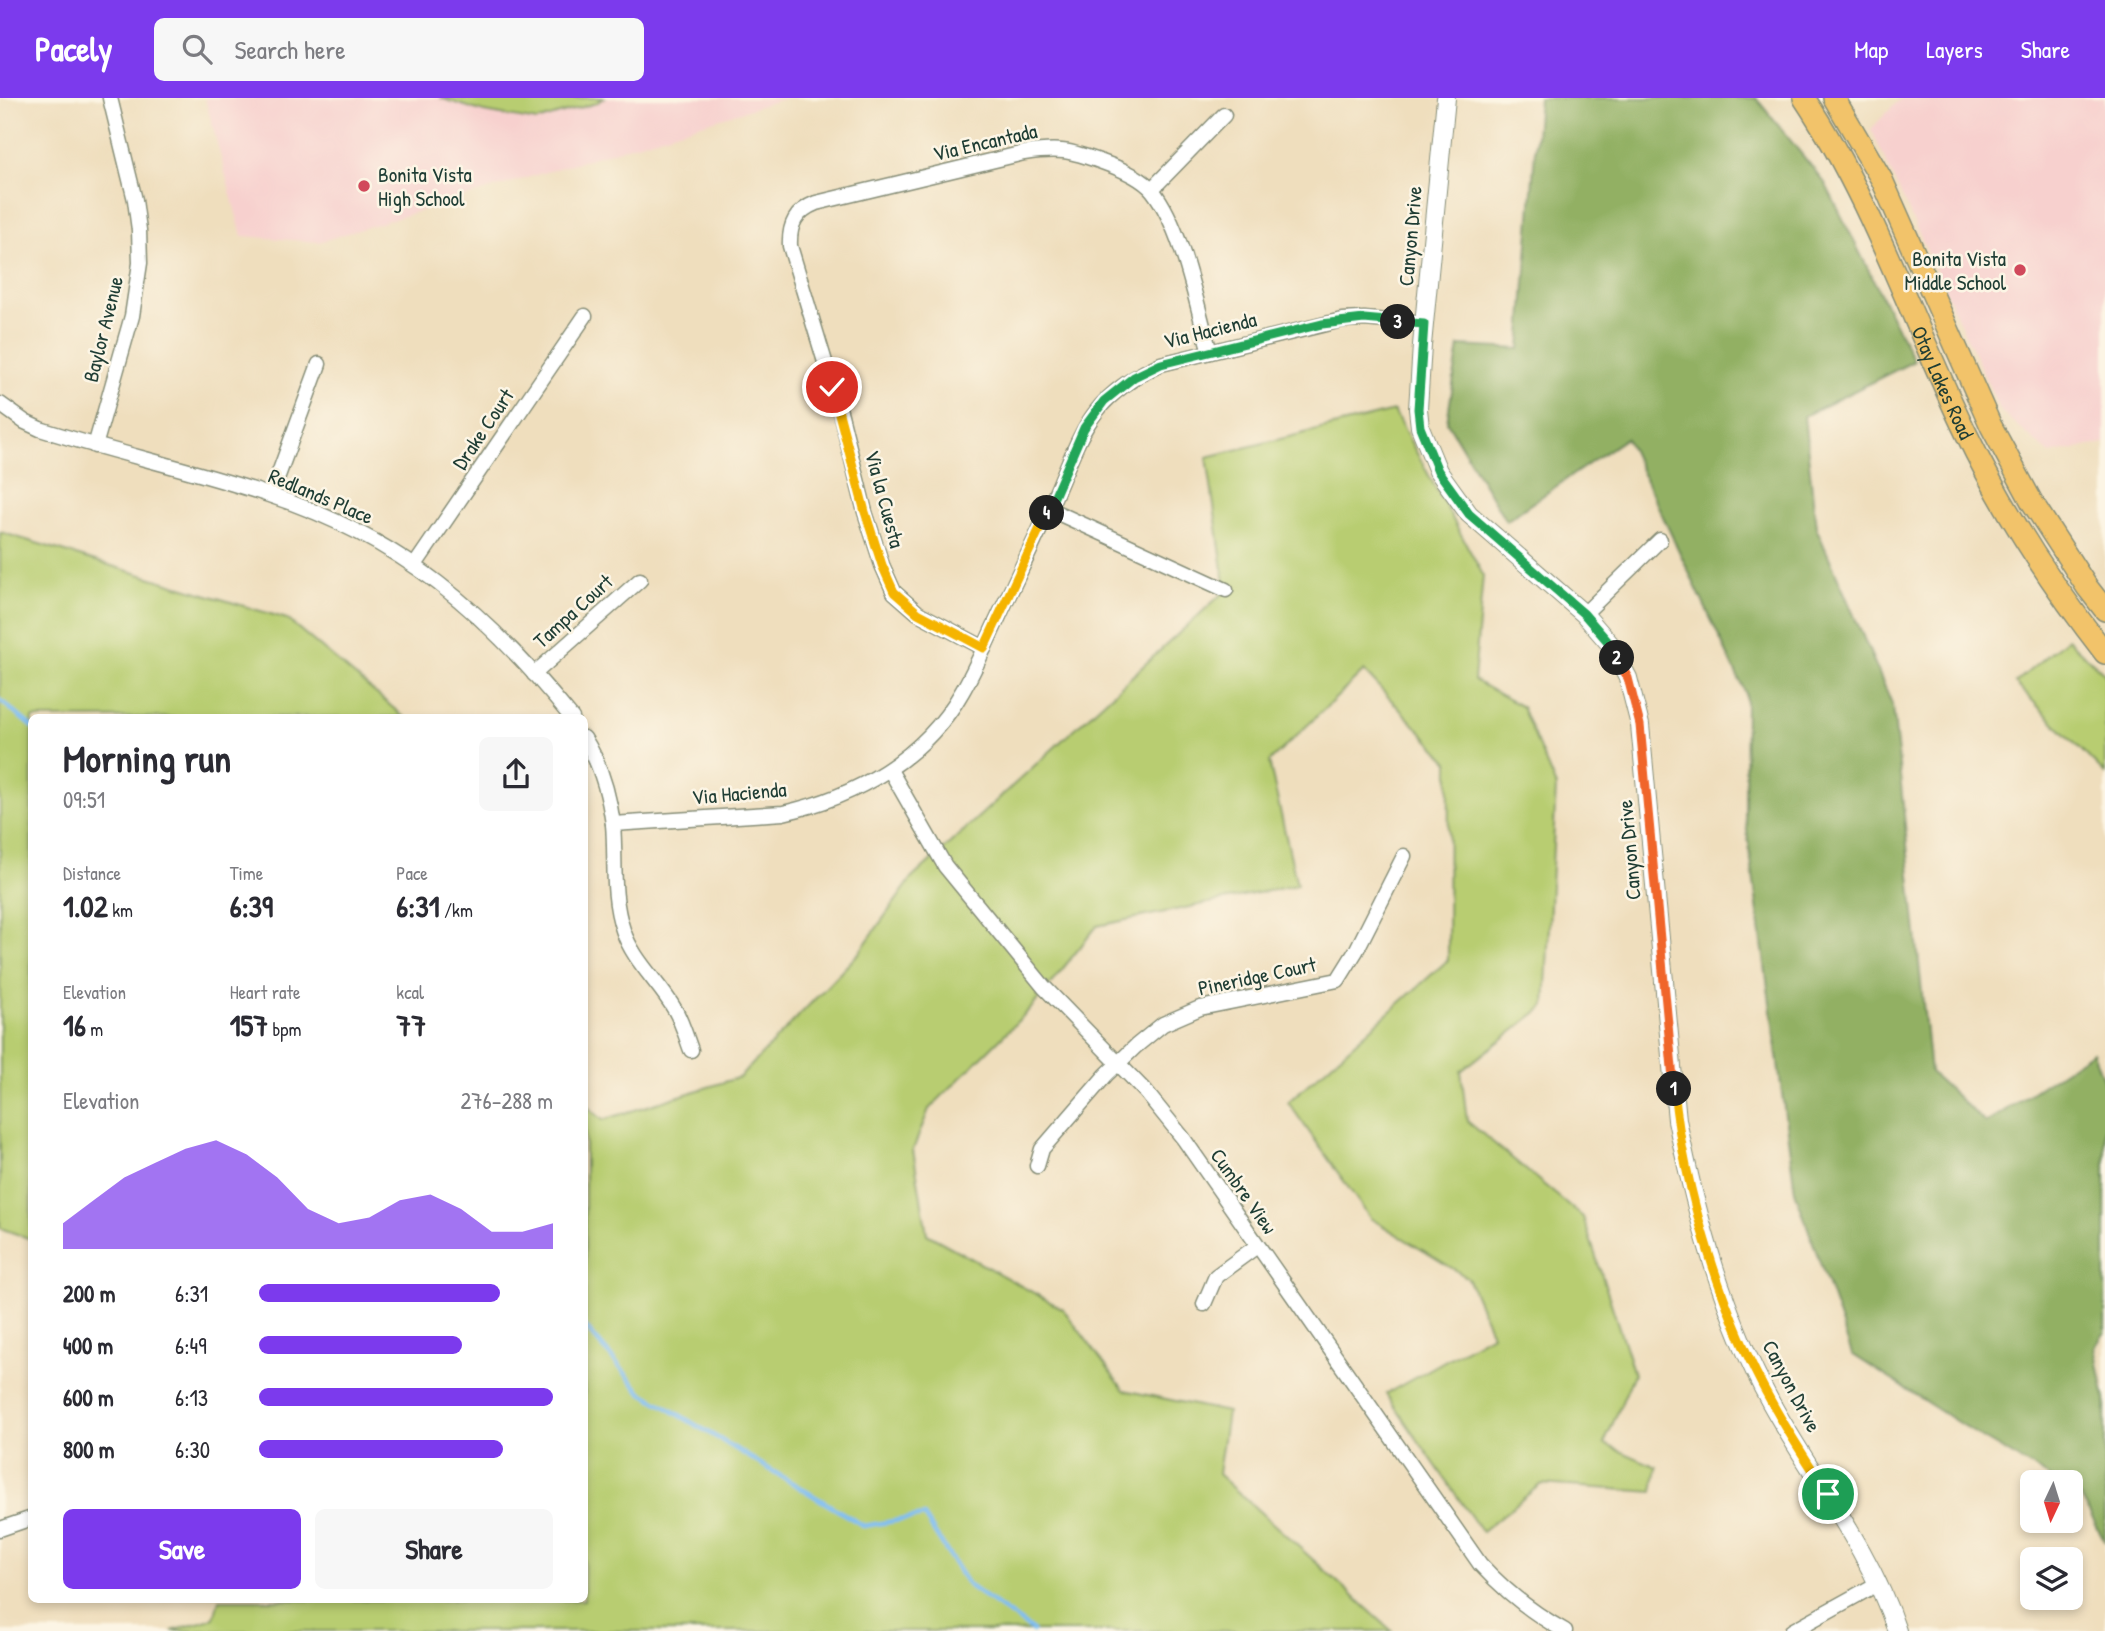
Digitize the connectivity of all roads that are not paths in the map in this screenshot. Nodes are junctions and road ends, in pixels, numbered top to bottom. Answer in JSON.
{"nodes":[{"id":1,"x":110,"y":98,"type":"edge"},
{"id":2,"x":1446,"y":98,"type":"edge"},
{"id":3,"x":1804,"y":98,"type":"edge"},
{"id":4,"x":1834,"y":98,"type":"edge"},
{"id":5,"x":1224,"y":116,"type":"dead end"},
{"id":6,"x":1152,"y":190,"type":"junction"},
{"id":7,"x":816,"y":203,"type":"joint"},
{"id":8,"x":585,"y":316,"type":"dead end"},
{"id":9,"x":1424,"y":324,"type":"junction"},
{"id":10,"x":1210,"y":352,"type":"junction"},
{"id":11,"x":319,"y":364,"type":"dead end"},
{"id":12,"x":0,"y":404,"type":"edge"},
{"id":13,"x":94,"y":446,"type":"junction"},
{"id":14,"x":271,"y":495,"type":"junction"},
{"id":15,"x":1049,"y":509,"type":"junction"},
{"id":16,"x":1660,"y":540,"type":"dead end"},
{"id":17,"x":415,"y":565,"type":"junction"},
{"id":18,"x":640,"y":580,"type":"dead end"},
{"id":19,"x":1226,"y":590,"type":"dead end"},
{"id":20,"x":2105,"y":610,"type":"edge"},
{"id":21,"x":1584,"y":614,"type":"junction"},
{"id":22,"x":984,"y":648,"type":"junction"},
{"id":23,"x":2105,"y":653,"type":"edge"},
{"id":24,"x":534,"y":674,"type":"junction"},
{"id":25,"x":569,"y":714,"type":"edge"},
{"id":26,"x":588,"y":747,"type":"edge"},
{"id":27,"x":890,"y":770,"type":"junction"},
{"id":28,"x":613,"y":824,"type":"junction"},
{"id":29,"x":1404,"y":856,"type":"dead end"},
{"id":30,"x":691,"y":1050,"type":"dead end"},
{"id":31,"x":1118,"y":1063,"type":"junction"},
{"id":32,"x":1037,"y":1166,"type":"dead end"},
{"id":33,"x":1257,"y":1246,"type":"junction"},
{"id":34,"x":1204,"y":1304,"type":"dead end"},
{"id":35,"x":28,"y":1519,"type":"edge"},
{"id":36,"x":0,"y":1529,"type":"edge"},
{"id":37,"x":1879,"y":1583,"type":"junction"},
{"id":38,"x":1565,"y":1631,"type":"edge"},
{"id":39,"x":1792,"y":1631,"type":"edge"},
{"id":40,"x":1897,"y":1631,"type":"edge"}],
"edges":[{"from":1,"to":13,"type":"street","name":"Baylor Avenue"},
{"from":2,"to":9,"type":"street","name":"Canyon Drive"},
{"from":3,"to":23,"type":"main road","name":"Otay Lakes Road"},
{"from":4,"to":20,"type":"main road","name":"Otay Lakes Road"},
{"from":5,"to":6,"type":"street"},
{"from":6,"to":7,"type":"street","name":"Via Encantada"},
{"from":6,"to":10,"type":"street","name":"Via Encantada"},
{"from":7,"to":22,"type":"street","name":"Via la Cuesta"},
{"from":8,"to":17,"type":"street","name":"Drake Court"},
{"from":9,"to":10,"type":"street","name":"Via Hacienda"},
{"from":9,"to":21,"type":"street","name":"Canyon Drive"},
{"from":10,"to":15,"type":"street","name":"Via Hacienda"},
{"from":11,"to":14,"type":"street"},
{"from":12,"to":13,"type":"street","name":"Redlands Place"},
{"from":13,"to":14,"type":"street","name":"Redlands Place"},
{"from":14,"to":17,"type":"street","name":"Redlands Place"},
{"from":15,"to":19,"type":"street"},
{"from":15,"to":22,"type":"street","name":"Via Hacienda"},
{"from":16,"to":21,"type":"street"},
{"from":17,"to":24,"type":"street","name":"Redlands Place"},
{"from":18,"to":24,"type":"street","name":"Tampa Court"},
{"from":21,"to":37,"type":"street","name":"Canyon Drive"},
{"from":22,"to":27,"type":"street","name":"Via Hacienda"},
{"from":24,"to":25,"type":"street","name":"Redlands Place"},
{"from":26,"to":28,"type":"street"},
{"from":27,"to":28,"type":"street","name":"Via Hacienda"},
{"from":27,"to":31,"type":"street","name":"Cumbre View"},
{"from":28,"to":30,"type":"street"},
{"from":29,"to":31,"type":"street","name":"Pineridge Court"},
{"from":31,"to":32,"type":"street","name":"Pineridge Court"},
{"from":31,"to":33,"type":"street","name":"Cumbre View"},
{"from":33,"to":34,"type":"street"},
{"from":33,"to":38,"type":"street","name":"Cumbre View"},
{"from":35,"to":36,"type":"street"},
{"from":37,"to":39,"type":"street"},
{"from":37,"to":40,"type":"street","name":"Canyon Drive"}]}
